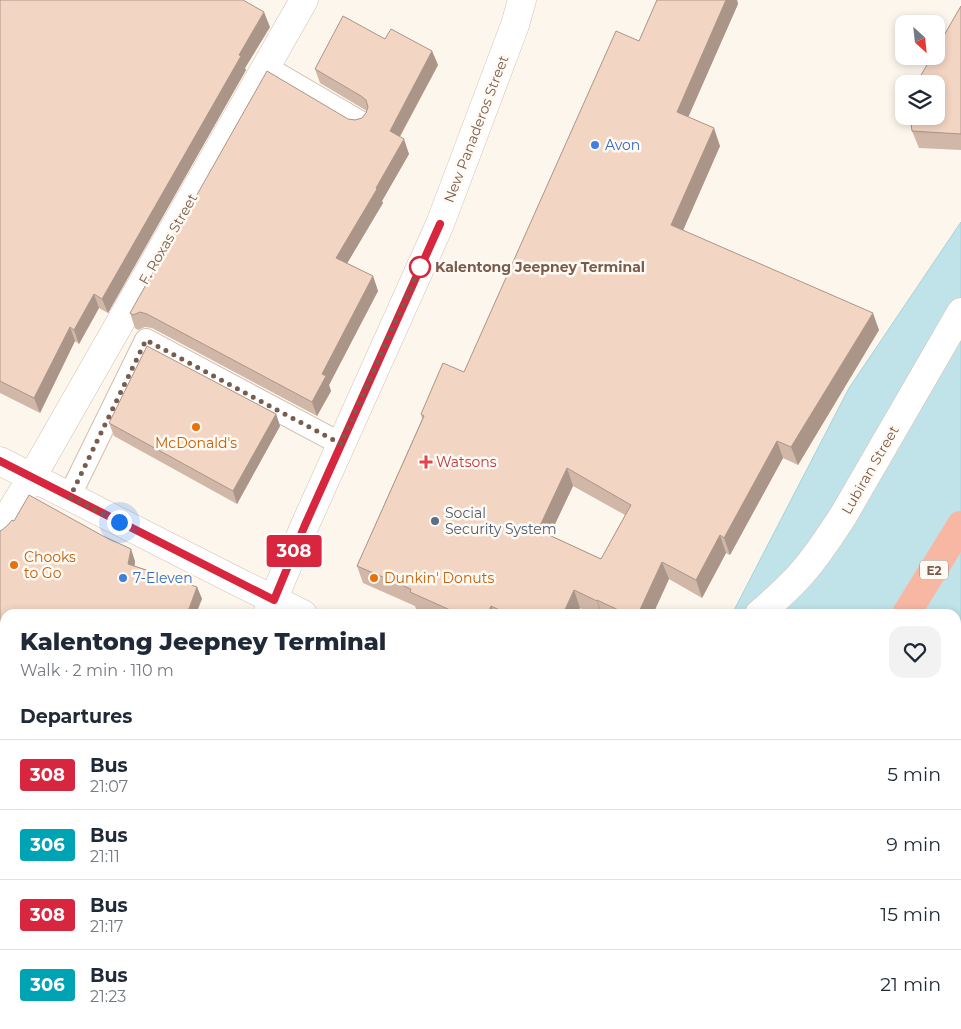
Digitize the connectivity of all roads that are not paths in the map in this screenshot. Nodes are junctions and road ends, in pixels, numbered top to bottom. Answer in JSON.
{"nodes":[{"id":1,"x":304,"y":1,"type":"edge"},
{"id":2,"x":518,"y":13,"type":"edge"},
{"id":3,"x":266,"y":67,"type":"junction"},
{"id":4,"x":360,"y":122,"type":"edge"},
{"id":5,"x":961,"y":312,"type":"edge"},
{"id":6,"x":341,"y":444,"type":"junction"},
{"id":7,"x":0,"y":461,"type":"edge"},
{"id":8,"x":32,"y":478,"type":"junction"},
{"id":9,"x":70,"y":497,"type":"junction"},
{"id":10,"x":961,"y":525,"type":"edge"},
{"id":11,"x":0,"y":529,"type":"edge"},
{"id":12,"x":270,"y":607,"type":"edge"},
{"id":13,"x":765,"y":609,"type":"edge"},
{"id":14,"x":909,"y":609,"type":"edge"}],
"edges":[{"from":1,"to":3,"type":"main road","name":"F. Roxas Street"},
{"from":2,"to":6,"type":"main road","name":"New Panaderos Street"},
{"from":3,"to":4,"type":"lane"},
{"from":3,"to":8,"type":"main road","name":"F. Roxas Street"},
{"from":5,"to":13,"type":"main road","name":"Lubiran Street"},
{"from":6,"to":9,"type":"lane"},
{"from":6,"to":12,"type":"main road","name":"New Panaderos Street"},
{"from":7,"to":8,"type":"main road"},
{"from":8,"to":9,"type":"main road"},
{"from":8,"to":11,"type":"main road","name":"F. Roxas Street"},
{"from":9,"to":12,"type":"main road"},
{"from":10,"to":14,"type":"highway","number":"E2"}]}
